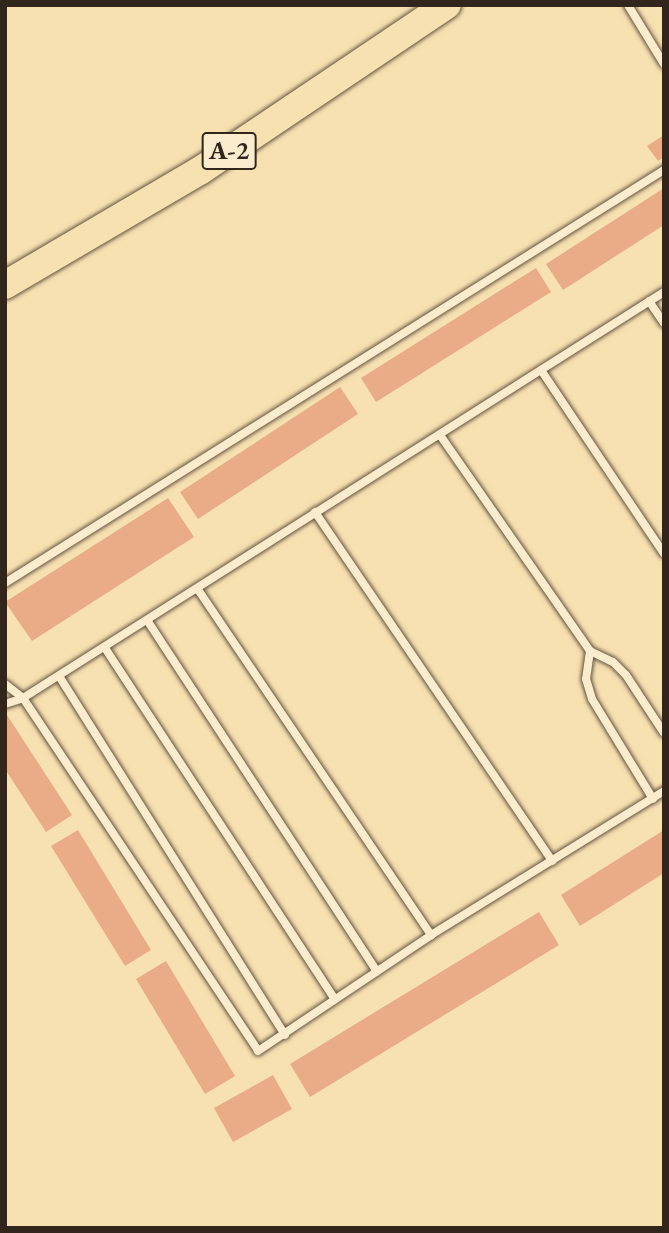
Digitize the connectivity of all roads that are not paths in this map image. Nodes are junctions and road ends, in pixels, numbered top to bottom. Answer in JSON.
{"nodes":[{"id":1,"x":447,"y":5,"type":"edge"},
{"id":2,"x":628,"y":5,"type":"edge"},
{"id":3,"x":664,"y":64,"type":"edge"},
{"id":4,"x":664,"y":170,"type":"edge"},
{"id":5,"x":5,"y":285,"type":"edge"},
{"id":6,"x":664,"y":292,"type":"edge"},
{"id":7,"x":649,"y":301,"type":"junction"},
{"id":8,"x":664,"y":323,"type":"edge"},
{"id":9,"x":541,"y":370,"type":"junction"},
{"id":10,"x":440,"y":435,"type":"junction"},
{"id":11,"x":315,"y":512,"type":"junction"},
{"id":12,"x":664,"y":554,"type":"edge"},
{"id":13,"x":5,"y":583,"type":"edge"},
{"id":14,"x":197,"y":588,"type":"junction"},
{"id":15,"x":147,"y":620,"type":"junction"},
{"id":16,"x":105,"y":649,"type":"junction"},
{"id":17,"x":590,"y":651,"type":"junction"},
{"id":18,"x":59,"y":676,"type":"junction"},
{"id":19,"x":5,"y":684,"type":"edge"},
{"id":20,"x":23,"y":698,"type":"junction"},
{"id":21,"x":5,"y":704,"type":"edge"},
{"id":22,"x":664,"y":733,"type":"edge"},
{"id":23,"x":664,"y":791,"type":"edge"},
{"id":24,"x":653,"y":799,"type":"junction"},
{"id":25,"x":552,"y":860,"type":"junction"},
{"id":26,"x":431,"y":935,"type":"junction"},
{"id":27,"x":377,"y":971,"type":"junction"},
{"id":28,"x":335,"y":999,"type":"junction"},
{"id":29,"x":285,"y":1035,"type":"junction"}],
"edges":[{"from":1,"to":5,"type":"highway","number":"A-2"},
{"from":2,"to":3,"type":"lane"},
{"from":4,"to":13,"type":"lane"},
{"from":6,"to":7,"type":"lane"},
{"from":7,"to":8,"type":"lane"},
{"from":7,"to":9,"type":"lane"},
{"from":9,"to":10,"type":"lane"},
{"from":9,"to":12,"type":"lane"},
{"from":10,"to":11,"type":"lane"},
{"from":10,"to":17,"type":"lane"},
{"from":11,"to":14,"type":"lane"},
{"from":11,"to":25,"type":"lane"},
{"from":14,"to":15,"type":"lane"},
{"from":14,"to":26,"type":"lane"},
{"from":15,"to":16,"type":"lane"},
{"from":15,"to":27,"type":"lane"},
{"from":16,"to":18,"type":"lane"},
{"from":16,"to":28,"type":"lane"},
{"from":17,"to":22,"type":"lane"},
{"from":17,"to":24,"type":"lane"},
{"from":18,"to":20,"type":"lane"},
{"from":18,"to":29,"type":"lane"},
{"from":19,"to":20,"type":"lane"},
{"from":20,"to":21,"type":"lane"},
{"from":20,"to":29,"type":"lane"},
{"from":23,"to":24,"type":"lane"},
{"from":24,"to":25,"type":"lane"},
{"from":25,"to":26,"type":"lane"},
{"from":26,"to":27,"type":"lane"},
{"from":27,"to":28,"type":"lane"},
{"from":28,"to":29,"type":"lane"}]}
